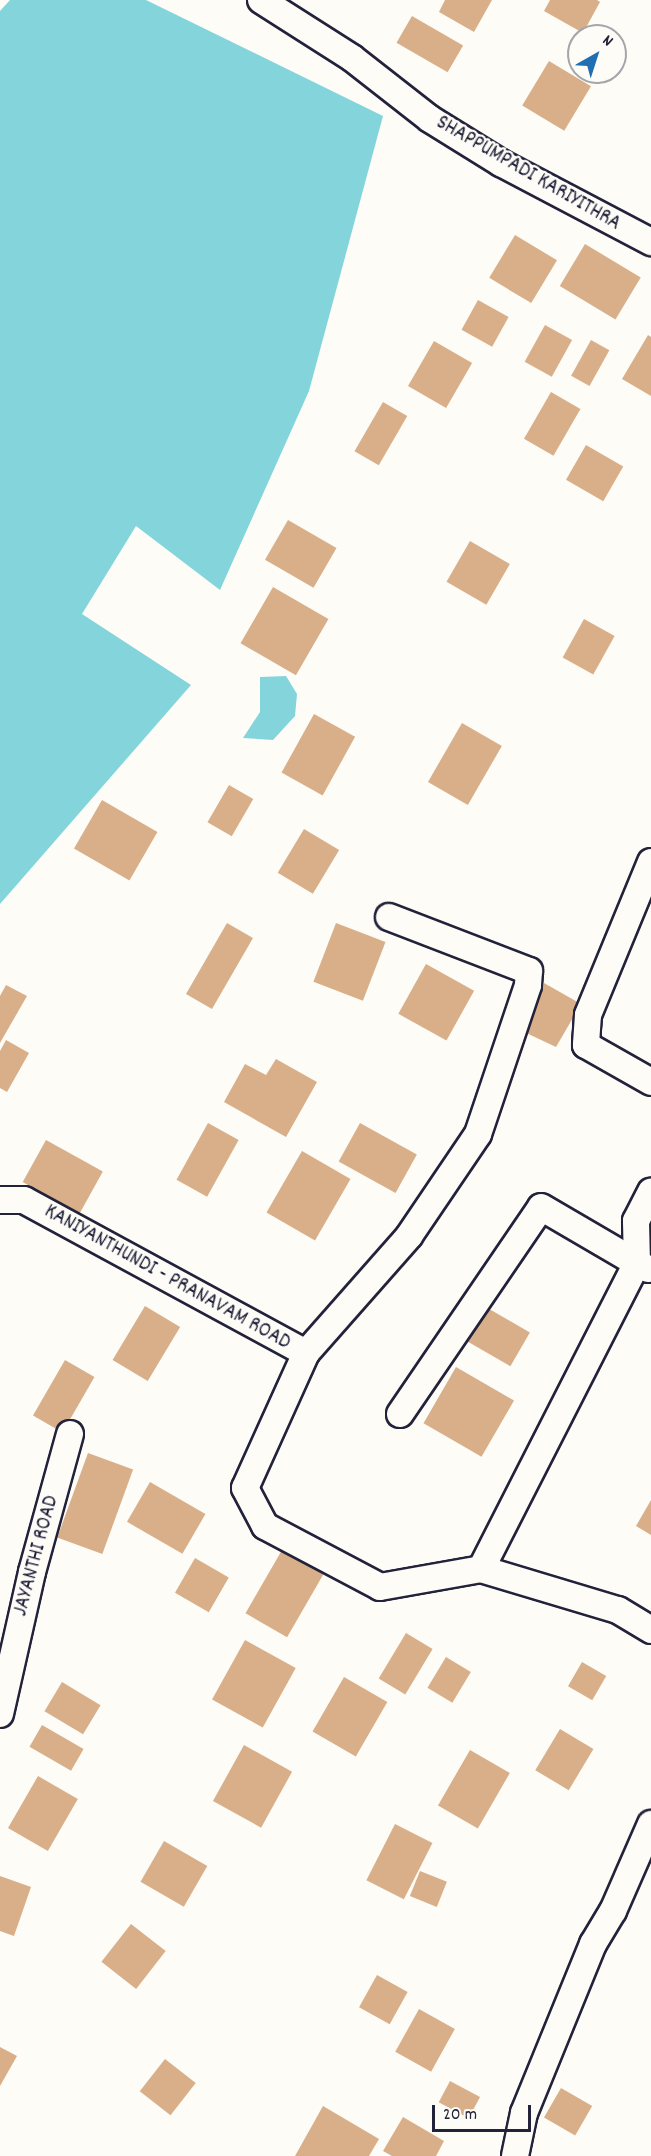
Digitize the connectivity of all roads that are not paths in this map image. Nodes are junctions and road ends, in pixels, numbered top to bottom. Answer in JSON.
{"nodes":[{"id":1,"x":261,"y":0,"type":"edge"},
{"id":2,"x":651,"y":242,"type":"edge"},
{"id":3,"x":651,"y":862,"type":"edge"},
{"id":4,"x":389,"y":917,"type":"dead end"},
{"id":5,"x":651,"y":1082,"type":"edge"},
{"id":6,"x":651,"y":1192,"type":"edge"},
{"id":7,"x":0,"y":1200,"type":"edge"},
{"id":8,"x":644,"y":1267,"type":"edge"},
{"id":9,"x":306,"y":1353,"type":"junction"},
{"id":10,"x":400,"y":1414,"type":"dead end"},
{"id":11,"x":70,"y":1434,"type":"dead end"},
{"id":12,"x":481,"y":1569,"type":"junction"},
{"id":13,"x":651,"y":1630,"type":"edge"},
{"id":14,"x":0,"y":1714,"type":"edge"},
{"id":15,"x":651,"y":1824,"type":"edge"},
{"id":16,"x":515,"y":2156,"type":"edge"}],
"edges":[{"from":1,"to":2,"type":"street","name":"SHAPPUMPADI KARIYITHRA"},
{"from":3,"to":5,"type":"street"},
{"from":4,"to":9,"type":"street"},
{"from":6,"to":8,"type":"street"},
{"from":7,"to":9,"type":"street","name":"KANIYANTHUNDI - PRANAVAM ROAD"},
{"from":8,"to":10,"type":"street"},
{"from":8,"to":12,"type":"street"},
{"from":9,"to":12,"type":"street","name":"KANIYANTHUNDI - PRANAVAM ROAD"},
{"from":11,"to":14,"type":"street","name":"JAYANTHI ROAD"},
{"from":12,"to":13,"type":"street","name":"KANIYANTHUNDI - PRANAVAM ROAD"},
{"from":15,"to":16,"type":"street"}]}
